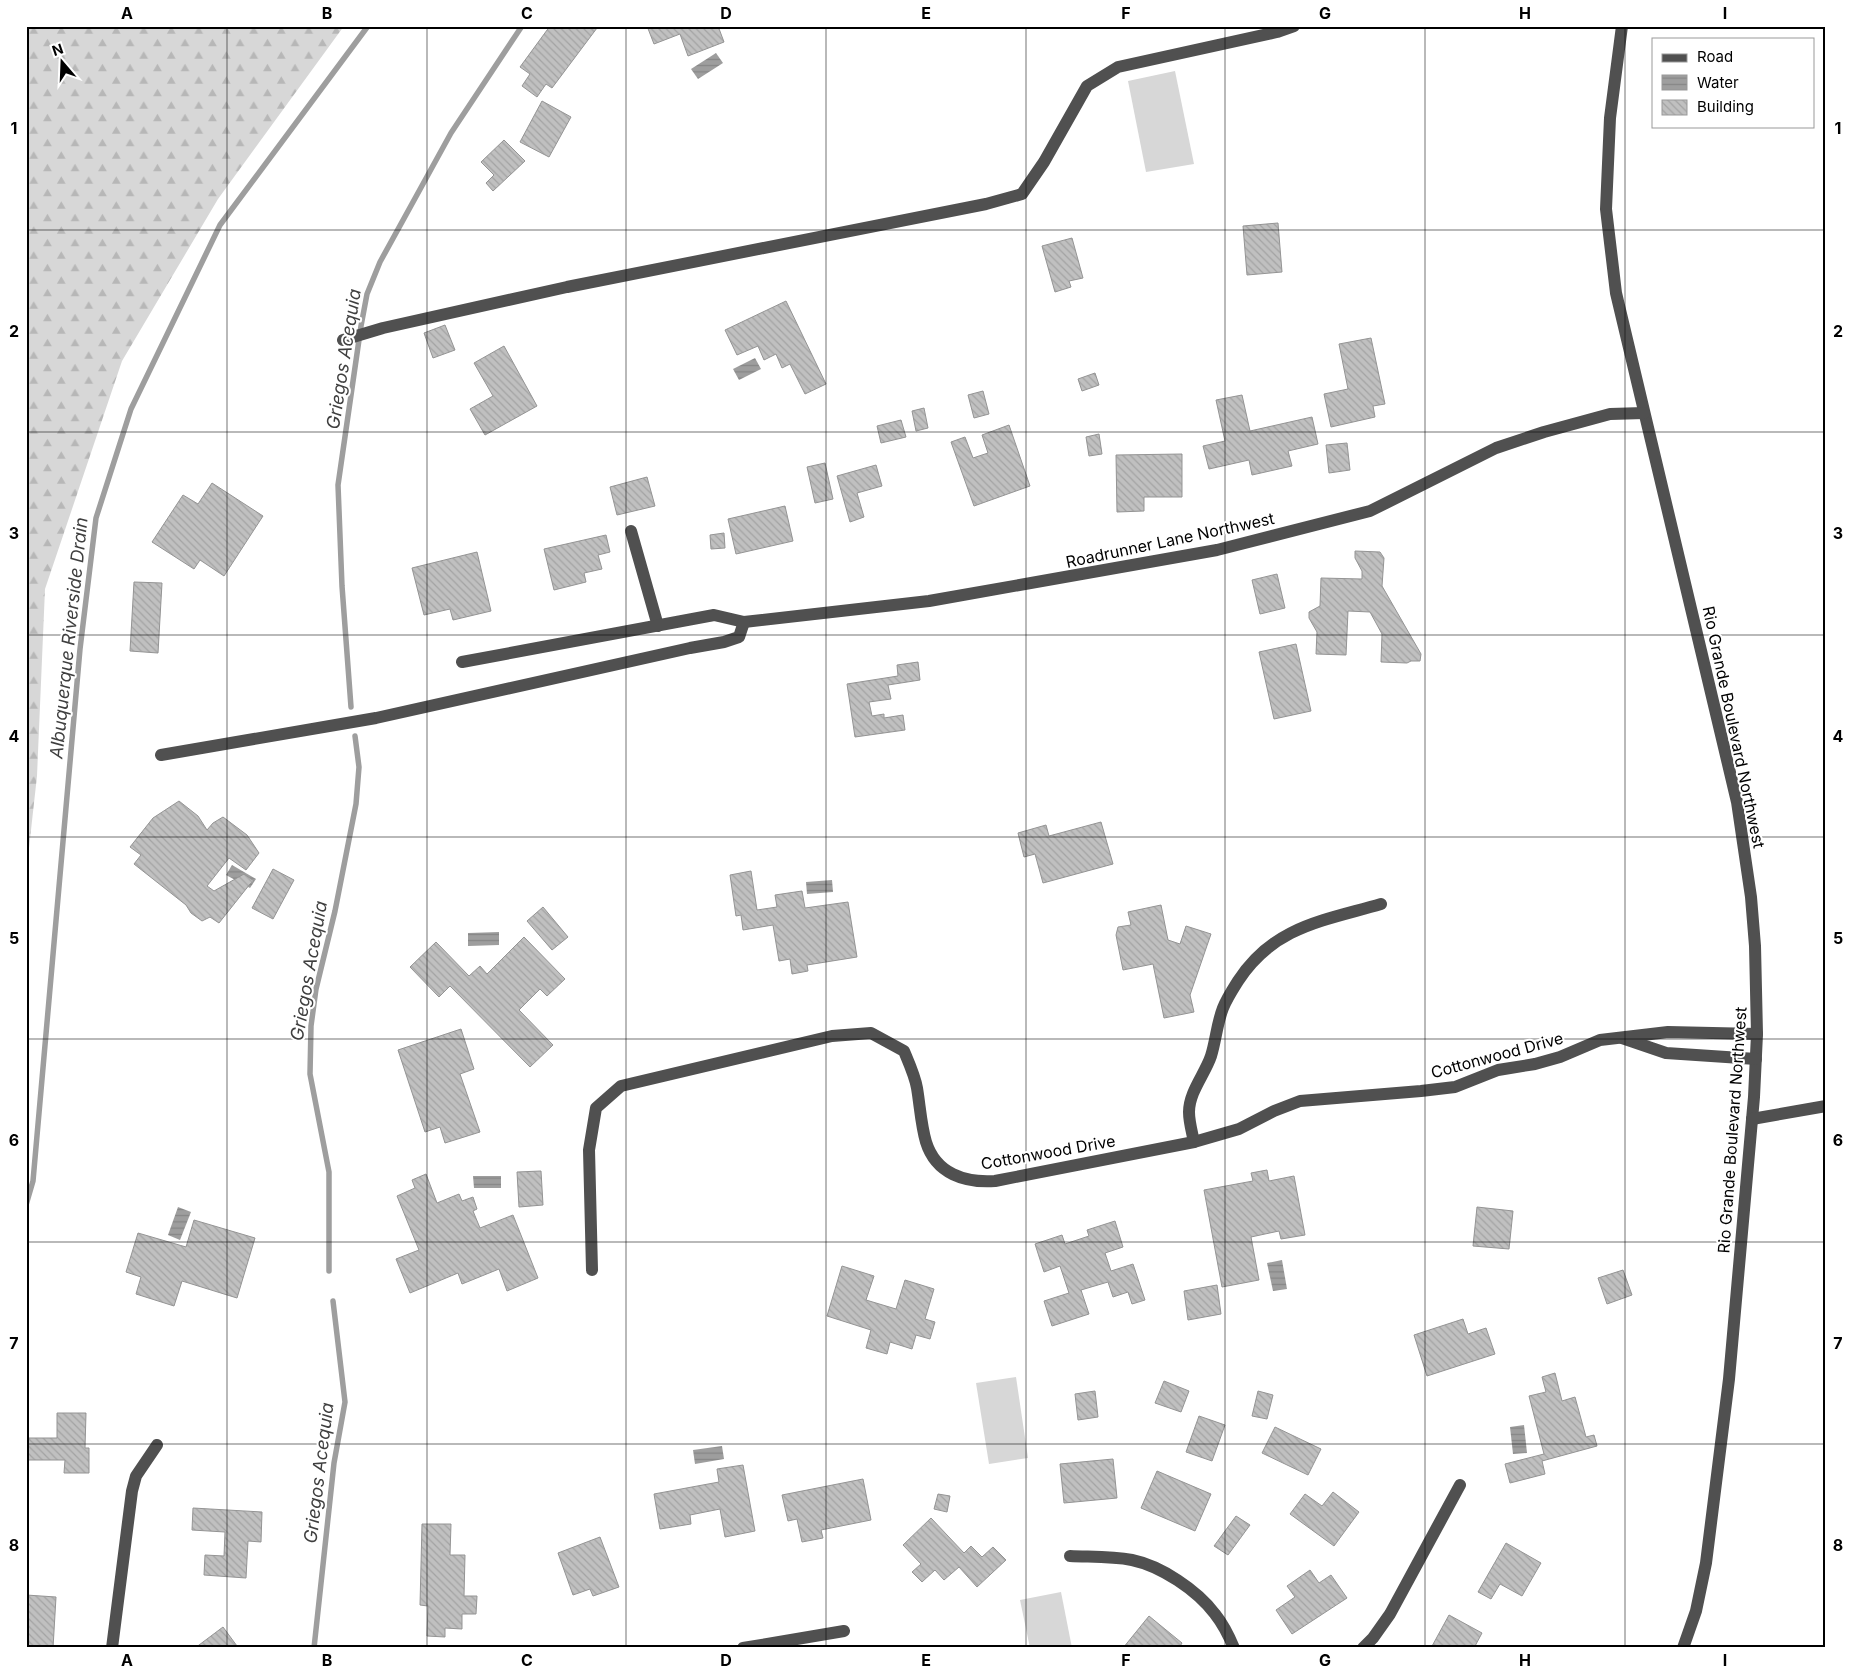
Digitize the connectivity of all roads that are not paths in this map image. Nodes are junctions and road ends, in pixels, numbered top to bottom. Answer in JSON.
{"nodes":[{"id":1,"x":1294,"y":26,"type":"edge"},
{"id":2,"x":1622,"y":26,"type":"edge"},
{"id":3,"x":346,"y":339,"type":"dead end"},
{"id":4,"x":1644,"y":413,"type":"junction"},
{"id":5,"x":631,"y":531,"type":"dead end"},
{"id":6,"x":744,"y":622,"type":"junction"},
{"id":7,"x":658,"y":626,"type":"junction"},
{"id":8,"x":462,"y":662,"type":"dead end"},
{"id":9,"x":161,"y":755,"type":"dead end"},
{"id":10,"x":1381,"y":904,"type":"dead end"},
{"id":11,"x":1757,"y":1034,"type":"junction"},
{"id":12,"x":1619,"y":1038,"type":"junction"},
{"id":13,"x":1756,"y":1059,"type":"junction"},
{"id":14,"x":1826,"y":1106,"type":"edge"},
{"id":15,"x":1752,"y":1119,"type":"junction"},
{"id":16,"x":1194,"y":1142,"type":"junction"},
{"id":17,"x":592,"y":1270,"type":"dead end"},
{"id":18,"x":157,"y":1445,"type":"dead end"},
{"id":19,"x":1460,"y":1485,"type":"dead end"},
{"id":20,"x":1070,"y":1556,"type":"dead end"},
{"id":21,"x":844,"y":1631,"type":"dead end"},
{"id":22,"x":112,"y":1648,"type":"edge"},
{"id":23,"x":743,"y":1648,"type":"edge"},
{"id":24,"x":1234,"y":1648,"type":"edge"},
{"id":25,"x":1364,"y":1648,"type":"edge"},
{"id":26,"x":1683,"y":1648,"type":"edge"}],
"edges":[{"from":1,"to":3,"type":"street"},
{"from":2,"to":4,"type":"street","name":"Rio Grande Boulevard Northwest"},
{"from":4,"to":6,"type":"street","name":"Roadrunner Lane Northwest"},
{"from":4,"to":11,"type":"street","name":"Rio Grande Boulevard Northwest"},
{"from":5,"to":7,"type":"street"},
{"from":6,"to":7,"type":"street","name":"Roadrunner Lane Northwest"},
{"from":6,"to":9,"type":"street"},
{"from":7,"to":8,"type":"street","name":"Roadrunner Lane Northwest"},
{"from":10,"to":16,"type":"street"},
{"from":11,"to":12,"type":"street","name":"Cottonwood Drive"},
{"from":11,"to":13,"type":"street","name":"Rio Grande Boulevard Northwest"},
{"from":12,"to":13,"type":"street"},
{"from":12,"to":16,"type":"street","name":"Cottonwood Drive"},
{"from":13,"to":15,"type":"street","name":"Rio Grande Boulevard Northwest"},
{"from":14,"to":15,"type":"street"},
{"from":15,"to":26,"type":"street","name":"Rio Grande Boulevard Northwest"},
{"from":16,"to":17,"type":"street","name":"Cottonwood Drive"},
{"from":18,"to":22,"type":"street"},
{"from":19,"to":25,"type":"street"},
{"from":20,"to":24,"type":"street"},
{"from":21,"to":23,"type":"street"}]}
